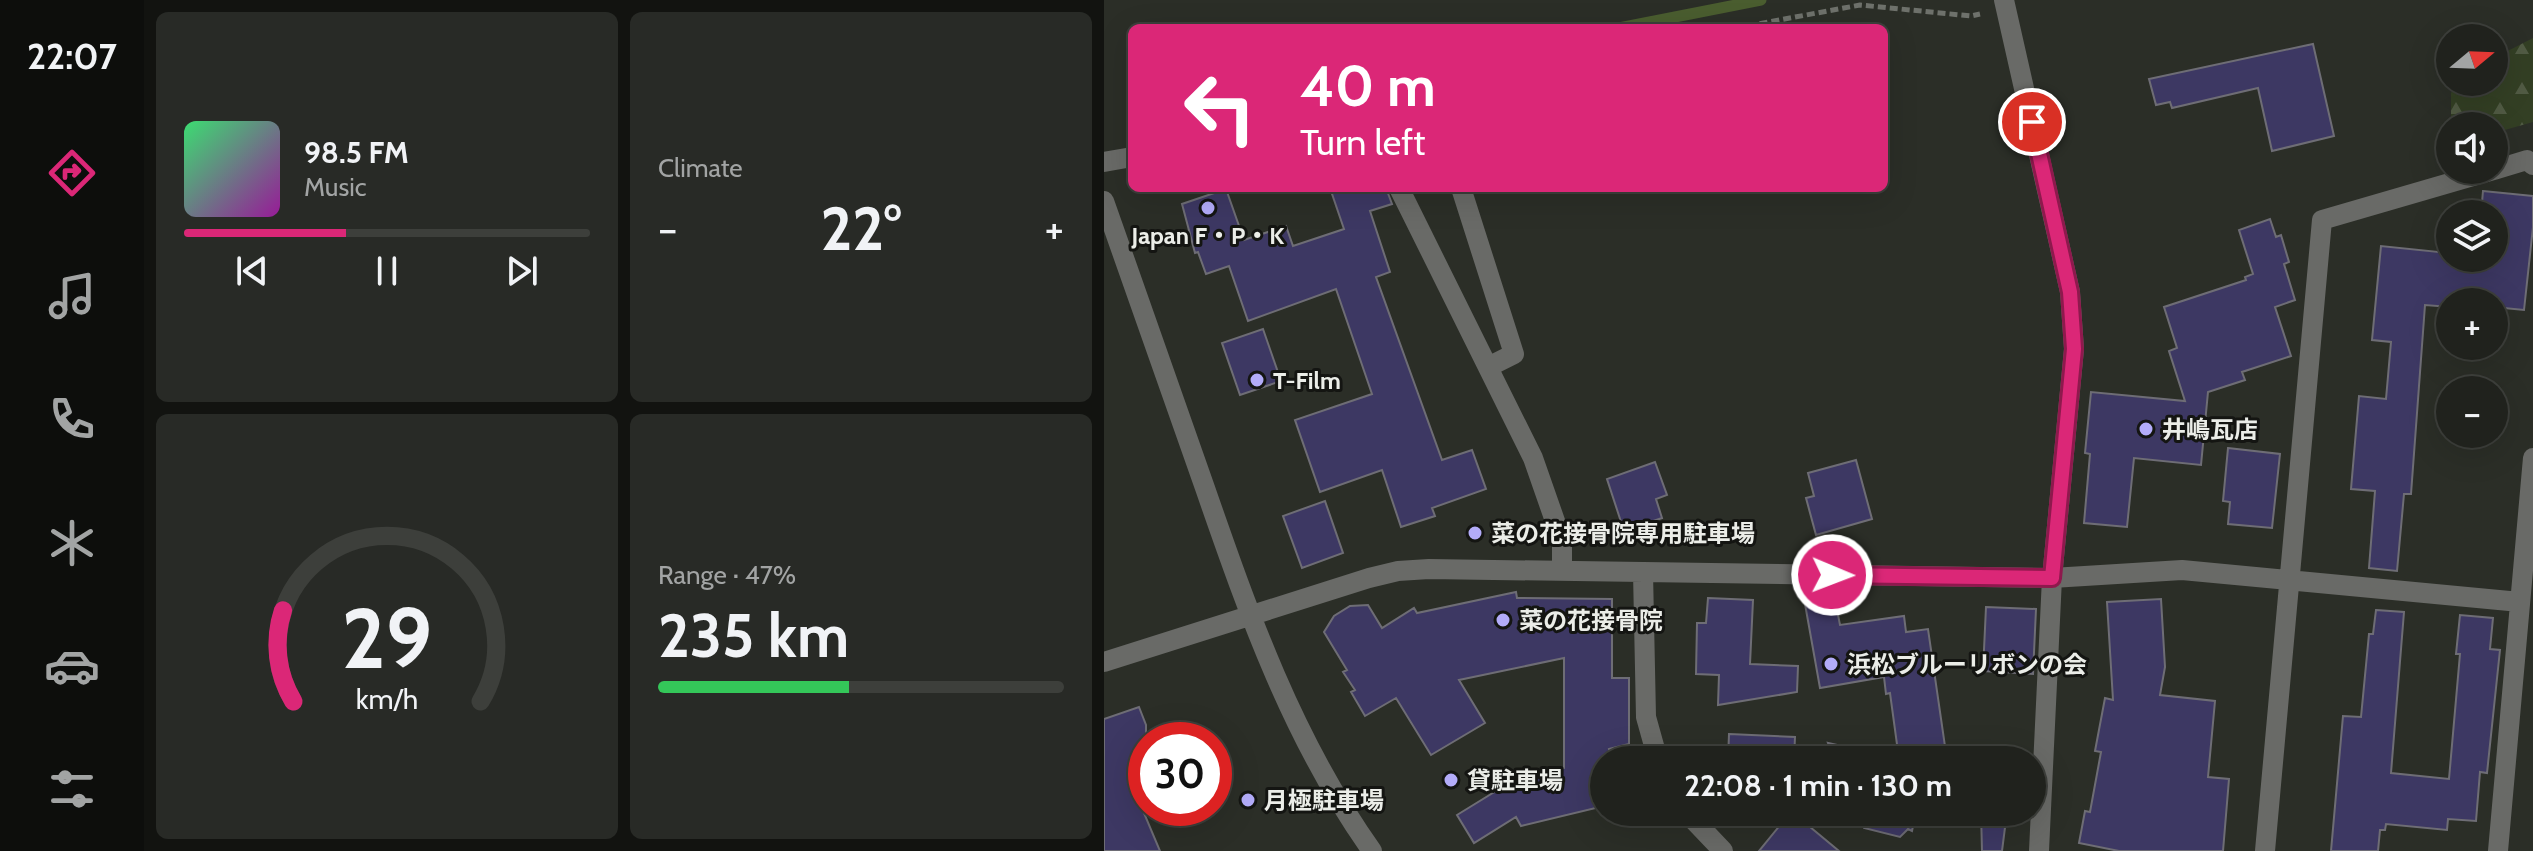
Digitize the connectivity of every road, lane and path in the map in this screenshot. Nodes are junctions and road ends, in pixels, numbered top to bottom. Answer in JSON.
{"nodes":[{"id":1,"x":2005,"y":4,"type":"edge"},
{"id":2,"x":1755,"y":24,"type":"edge"},
{"id":3,"x":1128,"y":158,"type":"edge"},
{"id":4,"x":1104,"y":162,"type":"edge"},
{"id":5,"x":2533,"y":165,"type":"edge"},
{"id":6,"x":2508,"y":166,"type":"edge"},
{"id":7,"x":2446,"y":184,"type":"edge"},
{"id":8,"x":1401,"y":192,"type":"edge"},
{"id":9,"x":1462,"y":192,"type":"edge"},
{"id":10,"x":1104,"y":201,"type":"edge"},
{"id":11,"x":1488,"y":367,"type":"junction"},
{"id":12,"x":2533,"y":458,"type":"edge"},
{"id":13,"x":1562,"y":570,"type":"junction"},
{"id":14,"x":1643,"y":572,"type":"junction"},
{"id":15,"x":2052,"y":578,"type":"junction"},
{"id":16,"x":2290,"y":580,"type":"junction"},
{"id":17,"x":2520,"y":602,"type":"junction"},
{"id":18,"x":1249,"y":616,"type":"junction"},
{"id":19,"x":1104,"y":662,"type":"edge"},
{"id":20,"x":1654,"y":746,"type":"edge"},
{"id":21,"x":1699,"y":826,"type":"edge"},
{"id":22,"x":1372,"y":851,"type":"edge"},
{"id":23,"x":1723,"y":851,"type":"edge"},
{"id":24,"x":2039,"y":851,"type":"edge"},
{"id":25,"x":2265,"y":851,"type":"edge"},
{"id":26,"x":2498,"y":851,"type":"edge"}],
"edges":[{"from":1,"to":2,"type":"path"},
{"from":1,"to":15,"type":"street"},
{"from":3,"to":4,"type":"street"},
{"from":5,"to":6,"type":"street"},
{"from":7,"to":16,"type":"street"},
{"from":8,"to":11,"type":"street"},
{"from":9,"to":11,"type":"street"},
{"from":10,"to":18,"type":"street"},
{"from":11,"to":13,"type":"street"},
{"from":12,"to":17,"type":"street"},
{"from":13,"to":14,"type":"street"},
{"from":13,"to":18,"type":"street"},
{"from":14,"to":15,"type":"street"},
{"from":14,"to":20,"type":"street"},
{"from":15,"to":16,"type":"street"},
{"from":15,"to":24,"type":"street"},
{"from":16,"to":17,"type":"street"},
{"from":16,"to":25,"type":"street"},
{"from":17,"to":26,"type":"street"},
{"from":18,"to":19,"type":"street"},
{"from":18,"to":22,"type":"street"},
{"from":21,"to":23,"type":"street"}]}
